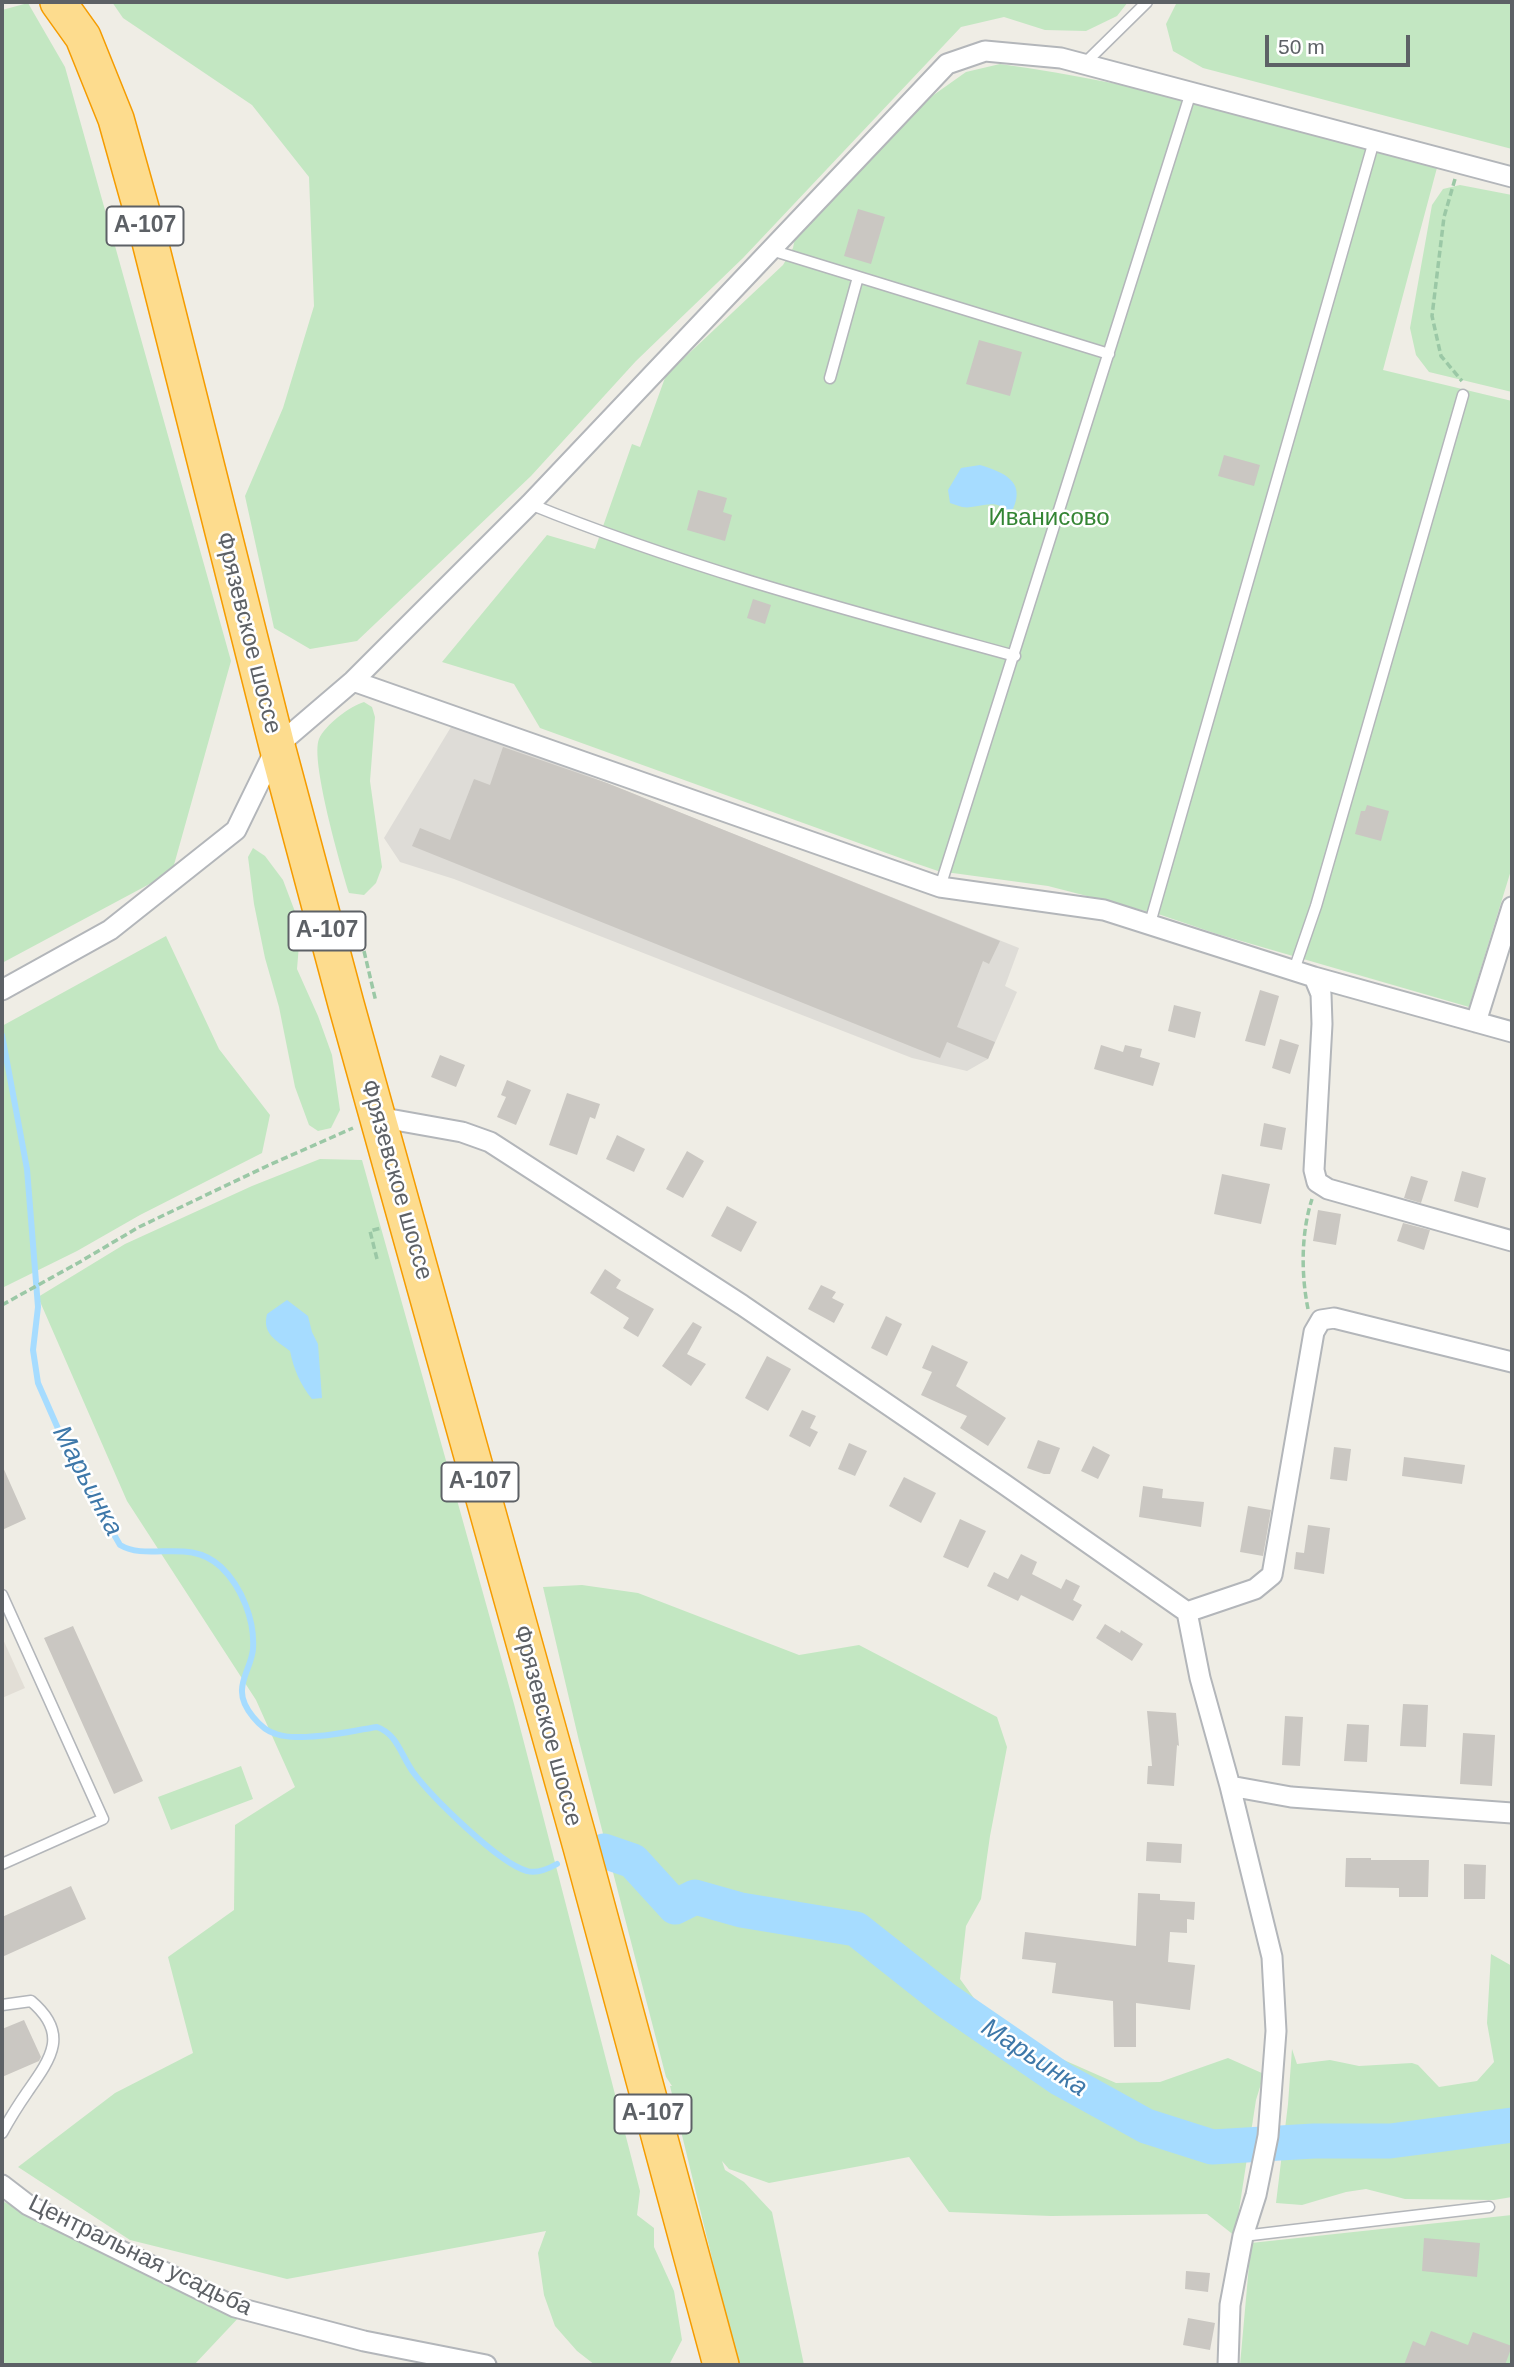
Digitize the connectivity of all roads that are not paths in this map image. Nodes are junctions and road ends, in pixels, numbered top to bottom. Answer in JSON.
{"nodes":[{"id":1,"x":58,"y":2,"type":"edge"},
{"id":2,"x":1147,"y":2,"type":"edge"},
{"id":3,"x":1084,"y":64,"type":"junction"},
{"id":4,"x":1191,"y":92,"type":"junction"},
{"id":5,"x":1374,"y":141,"type":"junction"},
{"id":6,"x":1512,"y":177,"type":"edge"},
{"id":7,"x":771,"y":250,"type":"junction"},
{"id":8,"x":858,"y":277,"type":"junction"},
{"id":9,"x":1109,"y":354,"type":"junction"},
{"id":10,"x":830,"y":378,"type":"dead end"},
{"id":11,"x":1463,"y":395,"type":"dead end"},
{"id":12,"x":530,"y":504,"type":"junction"},
{"id":13,"x":1014,"y":656,"type":"junction"},
{"id":14,"x":353,"y":681,"type":"junction"},
{"id":15,"x":277,"y":746,"type":"junction"},
{"id":16,"x":940,"y":887,"type":"junction"},
{"id":17,"x":1512,"y":907,"type":"edge"},
{"id":18,"x":1150,"y":923,"type":"junction"},
{"id":19,"x":1294,"y":970,"type":"junction"},
{"id":20,"x":1314,"y":976,"type":"junction"},
{"id":21,"x":2,"y":990,"type":"edge"},
{"id":22,"x":1476,"y":1022,"type":"junction"},
{"id":23,"x":1512,"y":1032,"type":"edge"},
{"id":24,"x":367,"y":1121,"type":"junction"},
{"id":25,"x":1512,"y":1241,"type":"edge"},
{"id":26,"x":1512,"y":1362,"type":"edge"},
{"id":27,"x":2,"y":1595,"type":"edge"},
{"id":28,"x":1187,"y":1612,"type":"junction"},
{"id":29,"x":1230,"y":1786,"type":"junction"},
{"id":30,"x":1512,"y":1813,"type":"edge"},
{"id":31,"x":2,"y":1864,"type":"edge"},
{"id":32,"x":2,"y":2005,"type":"edge"},
{"id":33,"x":2,"y":2133,"type":"edge"},
{"id":34,"x":2,"y":2185,"type":"edge"},
{"id":35,"x":1489,"y":2207,"type":"dead end"},
{"id":36,"x":1242,"y":2236,"type":"junction"},
{"id":37,"x":486,"y":2365,"type":"edge"},
{"id":38,"x":721,"y":2365,"type":"edge"},
{"id":39,"x":1228,"y":2365,"type":"edge"}],
"edges":[{"from":1,"to":15,"type":"highway","name":"Фрязевское шоссе","number":"А-107"},
{"from":2,"to":3,"type":"lane"},
{"from":3,"to":4,"type":"street"},
{"from":3,"to":7,"type":"street"},
{"from":4,"to":5,"type":"street"},
{"from":4,"to":9,"type":"lane"},
{"from":5,"to":6,"type":"street"},
{"from":5,"to":18,"type":"lane"},
{"from":7,"to":8,"type":"lane"},
{"from":7,"to":12,"type":"street"},
{"from":8,"to":9,"type":"lane"},
{"from":8,"to":10,"type":"lane"},
{"from":9,"to":13,"type":"lane"},
{"from":11,"to":19,"type":"lane"},
{"from":12,"to":13,"type":"lane"},
{"from":12,"to":14,"type":"street"},
{"from":13,"to":16,"type":"lane"},
{"from":14,"to":15,"type":"street"},
{"from":14,"to":16,"type":"street"},
{"from":15,"to":21,"type":"street"},
{"from":15,"to":24,"type":"highway","name":"Фрязевское шоссе","number":"А-107"},
{"from":16,"to":18,"type":"street"},
{"from":17,"to":22,"type":"street"},
{"from":18,"to":19,"type":"street"},
{"from":19,"to":20,"type":"street"},
{"from":20,"to":22,"type":"street"},
{"from":20,"to":25,"type":"street"},
{"from":22,"to":23,"type":"street"},
{"from":24,"to":28,"type":"street"},
{"from":24,"to":38,"type":"highway","name":"Фрязевское шоссе","number":"А-107"},
{"from":26,"to":28,"type":"street"},
{"from":27,"to":31,"type":"lane"},
{"from":28,"to":29,"type":"street"},
{"from":29,"to":30,"type":"street"},
{"from":29,"to":36,"type":"street"},
{"from":32,"to":33,"type":"lane"},
{"from":34,"to":37,"type":"street","name":"Центральная усадьба"},
{"from":35,"to":36,"type":"lane"},
{"from":36,"to":39,"type":"street"}]}
